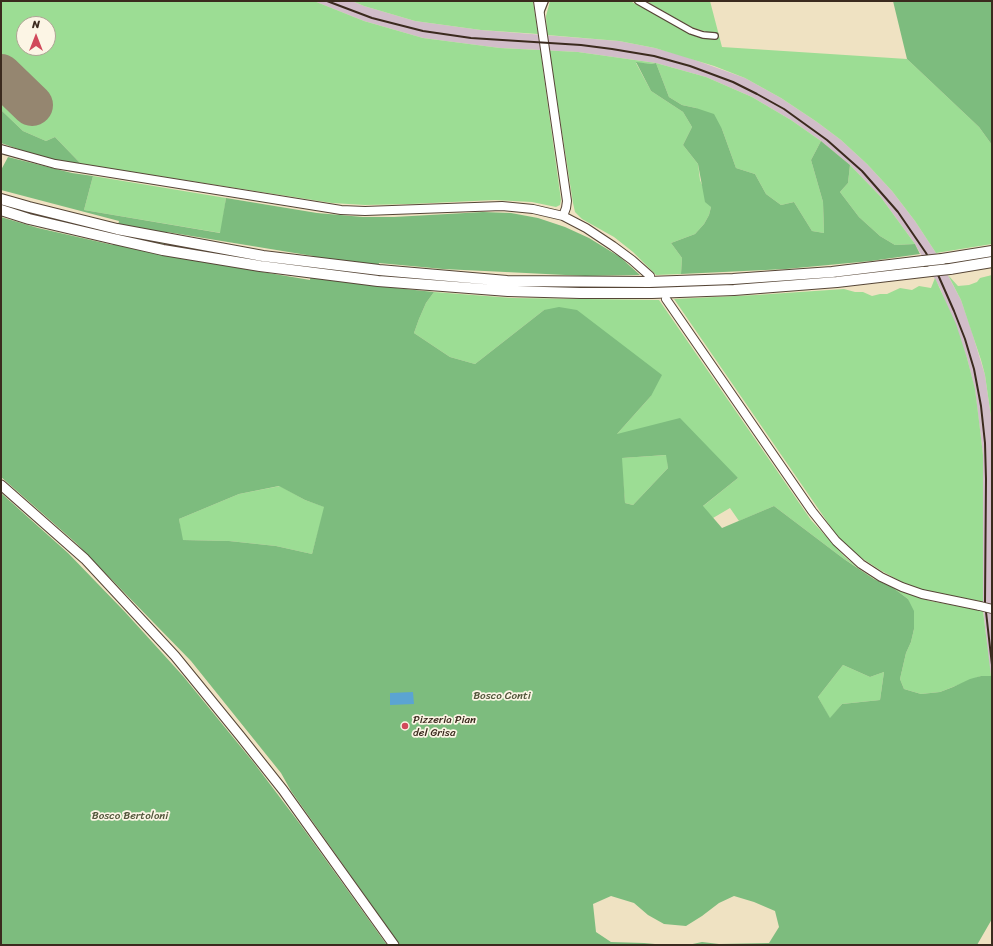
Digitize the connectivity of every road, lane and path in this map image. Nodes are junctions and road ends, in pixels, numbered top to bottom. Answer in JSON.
{"nodes":[{"id":1,"x":538,"y":1,"type":"edge"},
{"id":2,"x":544,"y":1,"type":"edge"},
{"id":3,"x":638,"y":1,"type":"edge"},
{"id":4,"x":540,"y":14,"type":"junction"},
{"id":5,"x":715,"y":36,"type":"dead end"},
{"id":6,"x":1,"y":149,"type":"edge"},
{"id":7,"x":1,"y":199,"type":"edge"},
{"id":8,"x":1,"y":210,"type":"edge"},
{"id":9,"x":563,"y":216,"type":"junction"},
{"id":10,"x":992,"y":251,"type":"edge"},
{"id":11,"x":992,"y":262,"type":"edge"},
{"id":12,"x":650,"y":276,"type":"dead end"},
{"id":13,"x":666,"y":299,"type":"dead end"},
{"id":14,"x":1,"y":485,"type":"edge"},
{"id":15,"x":992,"y":609,"type":"edge"},
{"id":16,"x":394,"y":945,"type":"edge"}],
"edges":[{"from":1,"to":4,"type":"main road"},
{"from":2,"to":4,"type":"street"},
{"from":3,"to":5,"type":"street"},
{"from":4,"to":9,"type":"main road"},
{"from":6,"to":9,"type":"main road"},
{"from":7,"to":10,"type":"highway","bridge":true},
{"from":8,"to":11,"type":"highway","bridge":true},
{"from":9,"to":12,"type":"main road"},
{"from":13,"to":15,"type":"main road","bridge":true},
{"from":14,"to":16,"type":"main road"}]}
